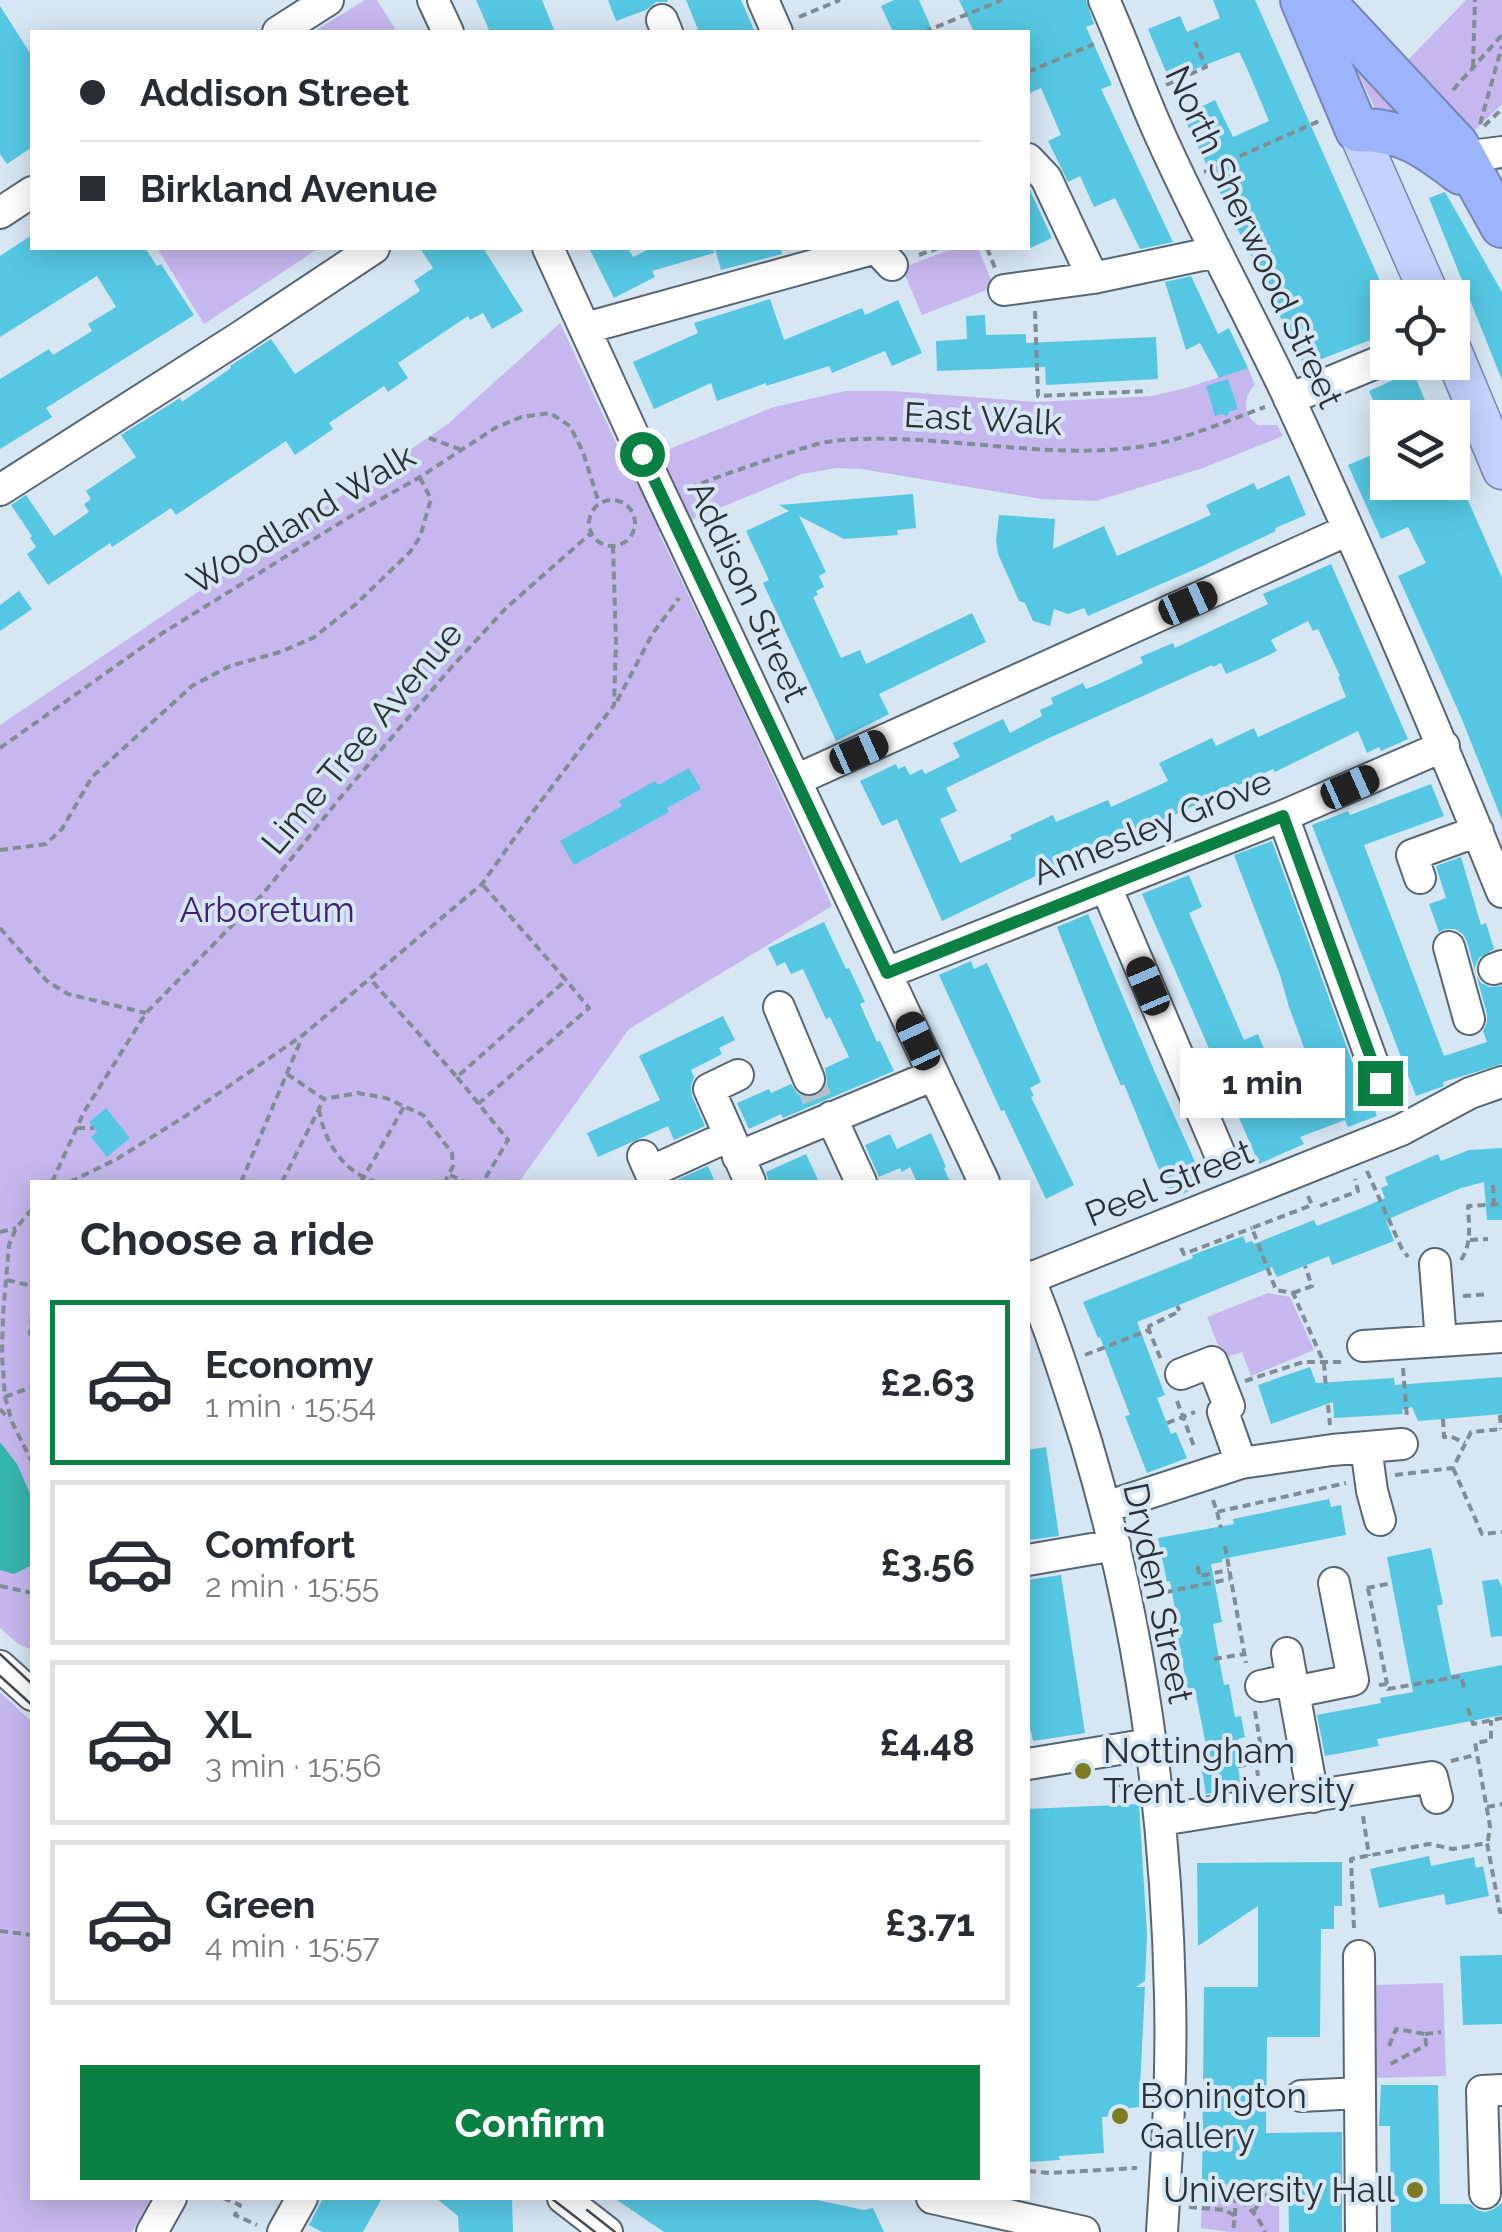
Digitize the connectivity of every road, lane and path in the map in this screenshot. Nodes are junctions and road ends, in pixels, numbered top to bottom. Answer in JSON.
{"nodes":[{"id":1,"x":328,"y":0,"type":"edge"},
{"id":2,"x":433,"y":0,"type":"edge"},
{"id":3,"x":840,"y":0,"type":"edge"},
{"id":4,"x":1002,"y":0,"type":"edge"},
{"id":5,"x":1104,"y":0,"type":"edge"},
{"id":6,"x":1302,"y":0,"type":"edge"},
{"id":7,"x":1322,"y":0,"type":"edge"},
{"id":8,"x":1475,"y":0,"type":"edge"},
{"id":9,"x":770,"y":12,"type":"edge"},
{"id":10,"x":282,"y":30,"type":"edge"},
{"id":11,"x":447,"y":30,"type":"edge"},
{"id":12,"x":929,"y":30,"type":"edge"},
{"id":13,"x":1502,"y":35,"type":"edge"},
{"id":14,"x":1102,"y":40,"type":"dead end"},
{"id":15,"x":1195,"y":42,"type":"dead end"},
{"id":16,"x":1502,"y":46,"type":"edge"},
{"id":17,"x":1473,"y":67,"type":"junction"},
{"id":18,"x":1030,"y":71,"type":"edge"},
{"id":19,"x":1144,"y":96,"type":"junction"},
{"id":20,"x":1444,"y":100,"type":"dead end"},
{"id":21,"x":1353,"y":119,"type":"junction"},
{"id":22,"x":1480,"y":157,"type":"edge"},
{"id":23,"x":1030,"y":161,"type":"edge"},
{"id":24,"x":1182,"y":182,"type":"junction"},
{"id":25,"x":30,"y":193,"type":"edge"},
{"id":26,"x":0,"y":213,"type":"edge"},
{"id":27,"x":1502,"y":226,"type":"edge"},
{"id":28,"x":371,"y":250,"type":"edge"},
{"id":29,"x":549,"y":250,"type":"edge"},
{"id":30,"x":1216,"y":252,"type":"junction"},
{"id":31,"x":884,"y":256,"type":"edge"},
{"id":32,"x":1092,"y":278,"type":"junction"},
{"id":33,"x":1423,"y":280,"type":"edge"},
{"id":34,"x":1019,"y":288,"type":"joint"},
{"id":35,"x":586,"y":328,"type":"junction"},
{"id":36,"x":1370,"y":365,"type":"edge"},
{"id":37,"x":1464,"y":380,"type":"edge"},
{"id":38,"x":1148,"y":391,"type":"dead end"},
{"id":39,"x":1289,"y":399,"type":"junction"},
{"id":40,"x":429,"y":438,"type":"dead end"},
{"id":41,"x":462,"y":450,"type":"junction"},
{"id":42,"x":1502,"y":470,"type":"edge"},
{"id":43,"x":420,"y":477,"type":"junction"},
{"id":44,"x":0,"y":490,"type":"edge"},
{"id":45,"x":675,"y":493,"type":"dead end"},
{"id":46,"x":599,"y":503,"type":"junction"},
{"id":47,"x":1348,"y":530,"type":"junction"},
{"id":48,"x":590,"y":534,"type":"junction"},
{"id":49,"x":612,"y":547,"type":"junction"},
{"id":50,"x":701,"y":580,"type":"junction"},
{"id":51,"x":614,"y":705,"type":"junction"},
{"id":52,"x":1444,"y":746,"type":"junction"},
{"id":53,"x":0,"y":748,"type":"edge"},
{"id":54,"x":796,"y":780,"type":"junction"},
{"id":55,"x":1283,"y":816,"type":"junction"},
{"id":56,"x":1478,"y":831,"type":"junction"},
{"id":57,"x":0,"y":850,"type":"edge"},
{"id":58,"x":1420,"y":878,"type":"dead end"},
{"id":59,"x":482,"y":884,"type":"junction"},
{"id":60,"x":1106,"y":887,"type":"junction"},
{"id":61,"x":1502,"y":892,"type":"edge"},
{"id":62,"x":0,"y":928,"type":"edge"},
{"id":63,"x":1449,"y":947,"type":"dead end"},
{"id":64,"x":887,"y":973,"type":"junction"},
{"id":65,"x":1482,"y":973,"type":"edge"},
{"id":66,"x":371,"y":980,"type":"junction"},
{"id":67,"x":566,"y":980,"type":"junction"},
{"id":68,"x":779,"y":1007,"type":"dead end"},
{"id":69,"x":146,"y":1012,"type":"junction"},
{"id":70,"x":1469,"y":1018,"type":"dead end"},
{"id":71,"x":303,"y":1035,"type":"junction"},
{"id":72,"x":286,"y":1074,"type":"junction"},
{"id":73,"x":934,"y":1074,"type":"junction"},
{"id":74,"x":738,"y":1075,"type":"dead end"},
{"id":75,"x":457,"y":1077,"type":"junction"},
{"id":76,"x":1502,"y":1082,"type":"edge"},
{"id":77,"x":1380,"y":1083,"type":"dead end"},
{"id":78,"x":324,"y":1098,"type":"junction"},
{"id":79,"x":478,"y":1104,"type":"junction"},
{"id":80,"x":821,"y":1104,"type":"junction"},
{"id":81,"x":405,"y":1106,"type":"junction"},
{"id":82,"x":319,"y":1109,"type":"junction"},
{"id":83,"x":77,"y":1128,"type":"junction"},
{"id":84,"x":94,"y":1128,"type":"dead end"},
{"id":85,"x":124,"y":1142,"type":"dead end"},
{"id":86,"x":131,"y":1150,"type":"junction"},
{"id":87,"x":1219,"y":1152,"type":"dead end"},
{"id":88,"x":643,"y":1156,"type":"dead end"},
{"id":89,"x":738,"y":1157,"type":"edge"},
{"id":90,"x":1359,"y":1162,"type":"junction"},
{"id":91,"x":1299,"y":1172,"type":"junction"},
{"id":92,"x":450,"y":1175,"type":"junction"},
{"id":93,"x":53,"y":1180,"type":"edge"},
{"id":94,"x":74,"y":1180,"type":"edge"},
{"id":95,"x":242,"y":1180,"type":"edge"},
{"id":96,"x":283,"y":1180,"type":"edge"},
{"id":97,"x":362,"y":1180,"type":"edge"},
{"id":98,"x":446,"y":1180,"type":"edge"},
{"id":99,"x":461,"y":1180,"type":"edge"},
{"id":100,"x":484,"y":1180,"type":"edge"},
{"id":101,"x":861,"y":1180,"type":"edge"},
{"id":102,"x":983,"y":1180,"type":"edge"},
{"id":103,"x":1493,"y":1185,"type":"dead end"},
{"id":104,"x":1494,"y":1204,"type":"junction"},
{"id":105,"x":1502,"y":1204,"type":"edge"},
{"id":106,"x":1320,"y":1206,"type":"dead end"},
{"id":107,"x":30,"y":1210,"type":"edge"},
{"id":108,"x":16,"y":1228,"type":"junction"},
{"id":109,"x":1252,"y":1228,"type":"junction"},
{"id":110,"x":0,"y":1232,"type":"edge"},
{"id":111,"x":1488,"y":1239,"type":"dead end"},
{"id":112,"x":1470,"y":1240,"type":"junction"},
{"id":113,"x":9,"y":1245,"type":"junction"},
{"id":114,"x":0,"y":1254,"type":"edge"},
{"id":115,"x":1184,"y":1254,"type":"dead end"},
{"id":116,"x":1435,"y":1263,"type":"junction"},
{"id":117,"x":1304,"y":1266,"type":"dead end"},
{"id":118,"x":1030,"y":1277,"type":"edge"},
{"id":119,"x":7,"y":1280,"type":"junction"},
{"id":120,"x":1030,"y":1283,"type":"edge"},
{"id":121,"x":30,"y":1286,"type":"edge"},
{"id":122,"x":1293,"y":1293,"type":"junction"},
{"id":123,"x":1488,"y":1294,"type":"dead end"},
{"id":124,"x":1178,"y":1306,"type":"dead end"},
{"id":125,"x":1149,"y":1330,"type":"junction"},
{"id":126,"x":1502,"y":1337,"type":"edge"},
{"id":127,"x":1453,"y":1340,"type":"junction"},
{"id":128,"x":1363,"y":1346,"type":"dead end"},
{"id":129,"x":1324,"y":1363,"type":"junction"},
{"id":130,"x":1062,"y":1364,"type":"junction"},
{"id":131,"x":1174,"y":1380,"type":"junction"},
{"id":132,"x":30,"y":1388,"type":"edge"},
{"id":133,"x":1326,"y":1388,"type":"dead end"},
{"id":134,"x":1223,"y":1390,"type":"junction"},
{"id":135,"x":5,"y":1397,"type":"junction"},
{"id":136,"x":0,"y":1409,"type":"edge"},
{"id":137,"x":1500,"y":1414,"type":"edge"},
{"id":138,"x":1443,"y":1419,"type":"dead end"},
{"id":139,"x":12,"y":1422,"type":"junction"},
{"id":140,"x":1501,"y":1428,"type":"edge"},
{"id":141,"x":1465,"y":1443,"type":"dead end"},
{"id":142,"x":1402,"y":1444,"type":"dead end"},
{"id":143,"x":1366,"y":1447,"type":"junction"},
{"id":144,"x":30,"y":1458,"type":"edge"},
{"id":145,"x":1241,"y":1463,"type":"junction"},
{"id":146,"x":1453,"y":1468,"type":"dead end"},
{"id":147,"x":1205,"y":1474,"type":"junction"},
{"id":148,"x":1106,"y":1507,"type":"junction"},
{"id":149,"x":1217,"y":1512,"type":"dead end"},
{"id":150,"x":1380,"y":1520,"type":"dead end"},
{"id":151,"x":1221,"y":1528,"type":"dead end"},
{"id":152,"x":1502,"y":1532,"type":"edge"},
{"id":153,"x":1115,"y":1545,"type":"junction"},
{"id":154,"x":1224,"y":1546,"type":"dead end"},
{"id":155,"x":1030,"y":1560,"type":"edge"},
{"id":156,"x":1198,"y":1566,"type":"dead end"},
{"id":157,"x":1229,"y":1570,"type":"junction"},
{"id":158,"x":1230,"y":1579,"type":"junction"},
{"id":159,"x":1334,"y":1583,"type":"dead end"},
{"id":160,"x":0,"y":1586,"type":"edge"},
{"id":161,"x":1368,"y":1588,"type":"dead end"},
{"id":162,"x":30,"y":1594,"type":"edge"},
{"id":163,"x":1126,"y":1600,"type":"junction"},
{"id":164,"x":1244,"y":1654,"type":"junction"},
{"id":165,"x":1214,"y":1660,"type":"dead end"},
{"id":166,"x":0,"y":1666,"type":"edge"},
{"id":167,"x":1291,"y":1675,"type":"junction"},
{"id":168,"x":1387,"y":1684,"type":"junction"},
{"id":169,"x":1254,"y":1687,"type":"junction"},
{"id":170,"x":1369,"y":1687,"type":"dead end"},
{"id":171,"x":1465,"y":1691,"type":"dead end"},
{"id":172,"x":30,"y":1694,"type":"edge"},
{"id":173,"x":1468,"y":1708,"type":"dead end"},
{"id":174,"x":1502,"y":1718,"type":"edge"},
{"id":175,"x":1492,"y":1720,"type":"junction"},
{"id":176,"x":1150,"y":1744,"type":"junction"},
{"id":177,"x":1256,"y":1763,"type":"junction"},
{"id":178,"x":1030,"y":1764,"type":"edge"},
{"id":179,"x":1238,"y":1766,"type":"dead end"},
{"id":180,"x":1358,"y":1790,"type":"junction"},
{"id":181,"x":1314,"y":1797,"type":"junction"},
{"id":182,"x":1437,"y":1798,"type":"dead end"},
{"id":183,"x":1502,"y":1804,"type":"edge"},
{"id":184,"x":1264,"y":1805,"type":"junction"},
{"id":185,"x":1486,"y":1807,"type":"junction"},
{"id":186,"x":1162,"y":1835,"type":"junction"},
{"id":187,"x":1488,"y":1843,"type":"junction"},
{"id":188,"x":1369,"y":1856,"type":"junction"},
{"id":189,"x":1502,"y":1858,"type":"edge"},
{"id":190,"x":1490,"y":1861,"type":"junction"},
{"id":191,"x":1502,"y":1912,"type":"edge"},
{"id":192,"x":0,"y":1931,"type":"edge"},
{"id":193,"x":30,"y":1935,"type":"edge"},
{"id":194,"x":1359,"y":1956,"type":"joint"},
{"id":195,"x":1441,"y":2032,"type":"dead end"},
{"id":196,"x":1425,"y":2034,"type":"junction"},
{"id":197,"x":1388,"y":2065,"type":"dead end"},
{"id":198,"x":1381,"y":2067,"type":"dead end"},
{"id":199,"x":1502,"y":2090,"type":"edge"},
{"id":200,"x":1360,"y":2093,"type":"junction"},
{"id":201,"x":1301,"y":2096,"type":"dead end"},
{"id":202,"x":1030,"y":2171,"type":"edge"},
{"id":203,"x":1271,"y":2185,"type":"dead end"},
{"id":204,"x":1236,"y":2188,"type":"dead end"},
{"id":205,"x":1486,"y":2194,"type":"dead end"},
{"id":206,"x":1237,"y":2197,"type":"junction"},
{"id":207,"x":1164,"y":2199,"type":"edge"},
{"id":208,"x":169,"y":2200,"type":"edge"},
{"id":209,"x":227,"y":2200,"type":"edge"},
{"id":210,"x":300,"y":2200,"type":"edge"},
{"id":211,"x":566,"y":2200,"type":"edge"},
{"id":212,"x":938,"y":2200,"type":"edge"},
{"id":213,"x":1254,"y":2211,"type":"junction"},
{"id":214,"x":1235,"y":2216,"type":"junction"},
{"id":215,"x":1019,"y":2225,"type":"edge"},
{"id":216,"x":266,"y":2228,"type":"edge"},
{"id":217,"x":152,"y":2232,"type":"edge"},
{"id":218,"x":607,"y":2232,"type":"edge"},
{"id":219,"x":1084,"y":2232,"type":"edge"},
{"id":220,"x":1234,"y":2232,"type":"edge"},
{"id":221,"x":1265,"y":2232,"type":"edge"},
{"id":222,"x":1360,"y":2232,"type":"edge"}],
"edges":[{"from":1,"to":10,"type":"street"},
{"from":2,"to":11,"type":"street"},
{"from":3,"to":9,"type":"path"},
{"from":4,"to":12,"type":"path"},
{"from":5,"to":19,"type":"street","name":"North Sherwood Street"},
{"from":6,"to":21,"type":"highway"},
{"from":7,"to":22,"type":"highway"},
{"from":8,"to":17,"type":"path"},
{"from":13,"to":17,"type":"path"},
{"from":14,"to":18,"type":"path"},
{"from":15,"to":19,"type":"path"},
{"from":16,"to":22,"type":"path"},
{"from":17,"to":20,"type":"path"},
{"from":19,"to":24,"type":"street","name":"North Sherwood Street"},
{"from":21,"to":22,"type":"highway"},
{"from":21,"to":24,"type":"path"},
{"from":21,"to":33,"type":"main road"},
{"from":22,"to":27,"type":"highway"},
{"from":23,"to":32,"type":"street"},
{"from":24,"to":30,"type":"street","name":"North Sherwood Street"},
{"from":25,"to":26,"type":"street"},
{"from":28,"to":44,"type":"street"},
{"from":29,"to":35,"type":"street","name":"Addison Street"},
{"from":30,"to":32,"type":"street"},
{"from":30,"to":39,"type":"street","name":"North Sherwood Street"},
{"from":31,"to":35,"type":"street"},
{"from":32,"to":34,"type":"street"},
{"from":34,"to":38,"type":"path"},
{"from":35,"to":50,"type":"street","name":"Addison Street","bridge":true},
{"from":36,"to":39,"type":"street"},
{"from":37,"to":42,"type":"main road"},
{"from":39,"to":45,"type":"path","name":"East Walk"},
{"from":39,"to":47,"type":"street","name":"North Sherwood Street"},
{"from":40,"to":41,"type":"path"},
{"from":41,"to":43,"type":"path","name":"Woodland Walk"},
{"from":41,"to":46,"type":"path","name":"Woodland Walk"},
{"from":43,"to":53,"type":"path","name":"Woodland Walk"},
{"from":43,"to":57,"type":"path"},
{"from":46,"to":48,"type":"path"},
{"from":46,"to":49,"type":"path"},
{"from":47,"to":52,"type":"street","name":"North Sherwood Street"},
{"from":47,"to":54,"type":"street"},
{"from":48,"to":49,"type":"path"},
{"from":48,"to":69,"type":"path","name":"Lime Tree Avenue"},
{"from":49,"to":51,"type":"path"},
{"from":50,"to":51,"type":"path"},
{"from":50,"to":54,"type":"street","name":"Addison Street"},
{"from":51,"to":59,"type":"path"},
{"from":52,"to":55,"type":"street","name":"Annesley Grove"},
{"from":52,"to":56,"type":"street","name":"North Sherwood Street"},
{"from":54,"to":64,"type":"street","name":"Addison Street"},
{"from":55,"to":60,"type":"street","name":"Annesley Grove"},
{"from":55,"to":77,"type":"street"},
{"from":56,"to":58,"type":"street"},
{"from":56,"to":61,"type":"street","name":"North Sherwood Street"},
{"from":59,"to":66,"type":"path"},
{"from":59,"to":67,"type":"path"},
{"from":60,"to":64,"type":"street","name":"Annesley Grove"},
{"from":60,"to":87,"type":"street"},
{"from":62,"to":69,"type":"path"},
{"from":63,"to":65,"type":"street"},
{"from":64,"to":73,"type":"street","name":"Addison Street"},
{"from":65,"to":70,"type":"street"},
{"from":66,"to":71,"type":"path"},
{"from":66,"to":75,"type":"path"},
{"from":67,"to":75,"type":"path"},
{"from":67,"to":79,"type":"path"},
{"from":68,"to":80,"type":"street"},
{"from":69,"to":83,"type":"path","name":"Lime Tree Avenue"},
{"from":71,"to":72,"type":"path"},
{"from":71,"to":86,"type":"path"},
{"from":72,"to":78,"type":"path"},
{"from":72,"to":95,"type":"path"},
{"from":73,"to":80,"type":"street"},
{"from":73,"to":102,"type":"street","name":"Addison Street"},
{"from":74,"to":89,"type":"street"},
{"from":75,"to":79,"type":"path"},
{"from":76,"to":90,"type":"street","name":"Peel Street"},
{"from":78,"to":81,"type":"path"},
{"from":78,"to":82,"type":"path"},
{"from":79,"to":100,"type":"path"},
{"from":80,"to":89,"type":"street"},
{"from":80,"to":101,"type":"street"},
{"from":81,"to":92,"type":"path"},
{"from":81,"to":97,"type":"path"},
{"from":82,"to":96,"type":"path"},
{"from":82,"to":97,"type":"path"},
{"from":83,"to":84,"type":"path"},
{"from":83,"to":93,"type":"path","name":"Lime Tree Avenue"},
{"from":85,"to":86,"type":"path"},
{"from":86,"to":94,"type":"path"},
{"from":88,"to":89,"type":"street"},
{"from":90,"to":91,"type":"street","name":"Peel Street"},
{"from":90,"to":106,"type":"path"},
{"from":90,"to":116,"type":"path"},
{"from":91,"to":109,"type":"path"},
{"from":91,"to":118,"type":"street","name":"Peel Street"},
{"from":92,"to":98,"type":"path"},
{"from":92,"to":99,"type":"path"},
{"from":103,"to":104,"type":"path"},
{"from":104,"to":105,"type":"path"},
{"from":104,"to":112,"type":"path"},
{"from":107,"to":108,"type":"path"},
{"from":108,"to":110,"type":"path"},
{"from":108,"to":113,"type":"path"},
{"from":109,"to":115,"type":"path"},
{"from":109,"to":122,"type":"path"},
{"from":111,"to":112,"type":"path"},
{"from":112,"to":116,"type":"path"},
{"from":113,"to":114,"type":"path"},
{"from":113,"to":119,"type":"path"},
{"from":116,"to":127,"type":"street"},
{"from":117,"to":122,"type":"path"},
{"from":119,"to":121,"type":"path"},
{"from":119,"to":135,"type":"path"},
{"from":120,"to":130,"type":"street","name":"Dryden Street"},
{"from":122,"to":129,"type":"path"},
{"from":123,"to":127,"type":"path"},
{"from":124,"to":125,"type":"path"},
{"from":125,"to":130,"type":"path"},
{"from":125,"to":131,"type":"path"},
{"from":126,"to":127,"type":"street"},
{"from":127,"to":128,"type":"street"},
{"from":129,"to":133,"type":"path"},
{"from":129,"to":134,"type":"path"},
{"from":130,"to":148,"type":"street","name":"Dryden Street"},
{"from":131,"to":134,"type":"street"},
{"from":131,"to":147,"type":"path"},
{"from":132,"to":135,"type":"path"},
{"from":134,"to":145,"type":"street"},
{"from":135,"to":139,"type":"path"},
{"from":136,"to":139,"type":"path"},
{"from":137,"to":140,"type":"path"},
{"from":138,"to":141,"type":"path"},
{"from":139,"to":144,"type":"path"},
{"from":142,"to":143,"type":"street"},
{"from":143,"to":145,"type":"street"},
{"from":143,"to":150,"type":"street"},
{"from":145,"to":147,"type":"street"},
{"from":146,"to":152,"type":"path"},
{"from":147,"to":148,"type":"street"},
{"from":148,"to":153,"type":"street","name":"Dryden Street"},
{"from":149,"to":151,"type":"path"},
{"from":153,"to":155,"type":"street"},
{"from":153,"to":163,"type":"street","name":"Dryden Street"},
{"from":154,"to":157,"type":"path"},
{"from":156,"to":157,"type":"path"},
{"from":157,"to":158,"type":"path"},
{"from":158,"to":163,"type":"path"},
{"from":158,"to":164,"type":"path"},
{"from":159,"to":167,"type":"street"},
{"from":160,"to":162,"type":"path"},
{"from":161,"to":168,"type":"path"},
{"from":163,"to":176,"type":"street","name":"Dryden Street"},
{"from":164,"to":165,"type":"path"},
{"from":164,"to":169,"type":"path"},
{"from":166,"to":172,"type":"street"},
{"from":167,"to":169,"type":"street"},
{"from":167,"to":181,"type":"street"},
{"from":168,"to":170,"type":"path"},
{"from":168,"to":171,"type":"path"},
{"from":169,"to":177,"type":"path"},
{"from":173,"to":175,"type":"path"},
{"from":174,"to":175,"type":"path"},
{"from":175,"to":185,"type":"path"},
{"from":176,"to":178,"type":"street"},
{"from":176,"to":186,"type":"street","name":"Dryden Street"},
{"from":177,"to":179,"type":"path"},
{"from":177,"to":184,"type":"path"},
{"from":180,"to":181,"type":"street"},
{"from":180,"to":182,"type":"street"},
{"from":180,"to":188,"type":"path"},
{"from":181,"to":184,"type":"street"},
{"from":183,"to":185,"type":"path"},
{"from":184,"to":186,"type":"street"},
{"from":185,"to":187,"type":"path"},
{"from":186,"to":207,"type":"street","name":"Dryden Street"},
{"from":187,"to":188,"type":"path"},
{"from":187,"to":190,"type":"path"},
{"from":188,"to":194,"type":"path"},
{"from":189,"to":190,"type":"path"},
{"from":190,"to":191,"type":"path"},
{"from":192,"to":193,"type":"path"},
{"from":194,"to":200,"type":"street"},
{"from":195,"to":196,"type":"path"},
{"from":196,"to":197,"type":"path"},
{"from":196,"to":198,"type":"path"},
{"from":199,"to":205,"type":"street"},
{"from":200,"to":201,"type":"street"},
{"from":200,"to":222,"type":"street"},
{"from":202,"to":207,"type":"path"},
{"from":203,"to":213,"type":"path"},
{"from":204,"to":206,"type":"path"},
{"from":206,"to":207,"type":"path"},
{"from":206,"to":213,"type":"path"},
{"from":206,"to":214,"type":"path"},
{"from":207,"to":214,"type":"path"},
{"from":208,"to":217,"type":"street"},
{"from":209,"to":216,"type":"path"},
{"from":210,"to":216,"type":"street"},
{"from":211,"to":218,"type":"street"},
{"from":212,"to":215,"type":"street"},
{"from":213,"to":221,"type":"path"},
{"from":214,"to":220,"type":"path"},
{"from":215,"to":219,"type":"street"}]}
